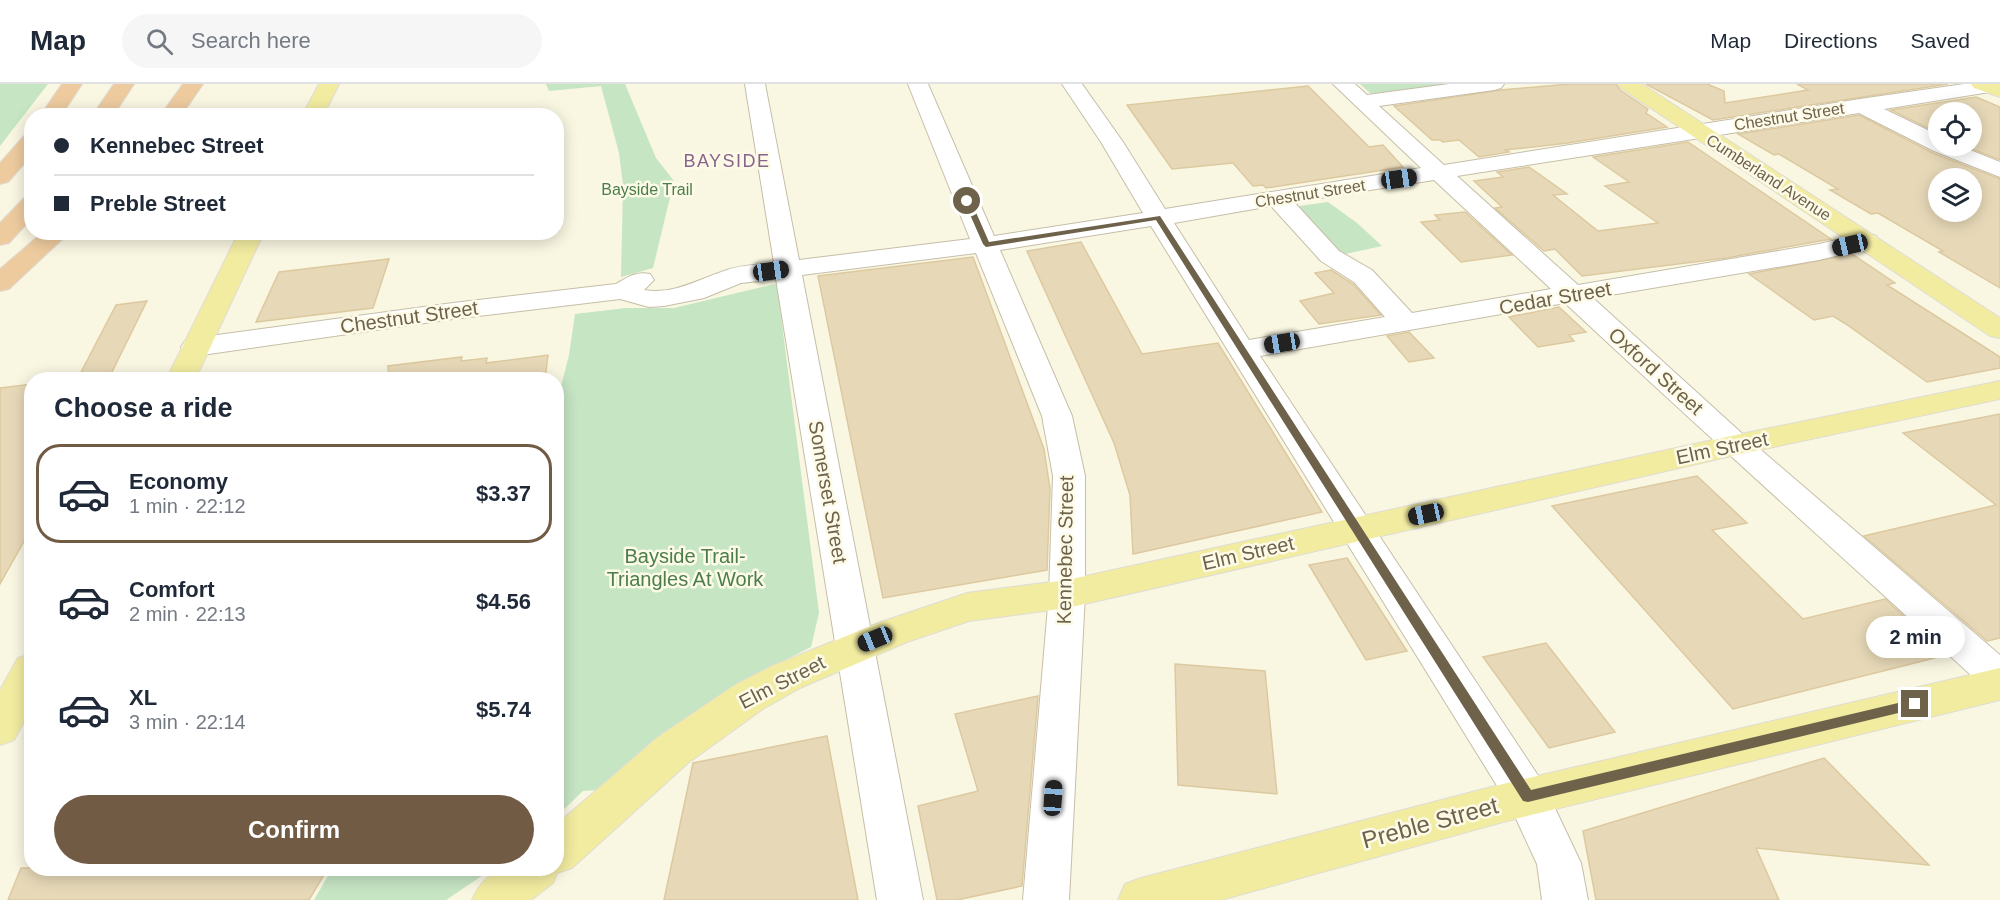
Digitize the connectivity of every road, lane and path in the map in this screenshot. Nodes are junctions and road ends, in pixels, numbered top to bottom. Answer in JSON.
{"nodes":[{"id":1,"x":72,"y":84,"type":"edge"},
{"id":2,"x":124,"y":84,"type":"edge"},
{"id":3,"x":193,"y":84,"type":"edge"},
{"id":4,"x":328,"y":84,"type":"edge"},
{"id":5,"x":754,"y":84,"type":"edge"},
{"id":6,"x":918,"y":84,"type":"edge"},
{"id":7,"x":1072,"y":84,"type":"edge"},
{"id":8,"x":1343,"y":84,"type":"edge"},
{"id":9,"x":1494,"y":84,"type":"edge"},
{"id":10,"x":1628,"y":84,"type":"edge"},
{"id":11,"x":1990,"y":86,"type":"edge"},
{"id":12,"x":1362,"y":102,"type":"junction"},
{"id":13,"x":1860,"y":105,"type":"junction"},
{"id":14,"x":56,"y":108,"type":"edge"},
{"id":15,"x":108,"y":108,"type":"edge"},
{"id":16,"x":176,"y":108,"type":"edge"},
{"id":17,"x":316,"y":108,"type":"edge"},
{"id":18,"x":1700,"y":131,"type":"junction"},
{"id":19,"x":1928,"y":138,"type":"edge"},
{"id":20,"x":24,"y":150,"type":"edge"},
{"id":21,"x":1966,"y":156,"type":"edge"},
{"id":22,"x":2000,"y":170,"type":"edge"},
{"id":23,"x":1442,"y":173,"type":"junction"},
{"id":24,"x":0,"y":177,"type":"edge"},
{"id":25,"x":1277,"y":198,"type":"junction"},
{"id":26,"x":24,"y":212,"type":"edge"},
{"id":27,"x":1158,"y":218,"type":"junction"},
{"id":28,"x":0,"y":238,"type":"edge"},
{"id":29,"x":49,"y":240,"type":"edge"},
{"id":30,"x":248,"y":240,"type":"edge"},
{"id":31,"x":1867,"y":241,"type":"junction"},
{"id":32,"x":986,"y":244,"type":"junction"},
{"id":33,"x":789,"y":269,"type":"junction"},
{"id":34,"x":0,"y":283,"type":"edge"},
{"id":35,"x":1572,"y":295,"type":"junction"},
{"id":36,"x":1407,"y":322,"type":"junction"},
{"id":37,"x":2000,"y":330,"type":"edge"},
{"id":38,"x":195,"y":347,"type":"junction"},
{"id":39,"x":1242,"y":350,"type":"junction"},
{"id":40,"x":184,"y":372,"type":"edge"},
{"id":41,"x":2000,"y":390,"type":"edge"},
{"id":42,"x":1736,"y":445,"type":"junction"},
{"id":43,"x":1357,"y":529,"type":"junction"},
{"id":44,"x":1067,"y":594,"type":"junction"},
{"id":45,"x":856,"y":647,"type":"junction"},
{"id":46,"x":2000,"y":678,"type":"edge"},
{"id":47,"x":24,"y":684,"type":"edge"},
{"id":48,"x":2000,"y":684,"type":"edge"},
{"id":49,"x":0,"y":728,"type":"edge"},
{"id":50,"x":1528,"y":797,"type":"junction"},
{"id":51,"x":564,"y":846,"type":"edge"},
{"id":52,"x":526,"y":876,"type":"edge"},
{"id":53,"x":495,"y":900,"type":"edge"},
{"id":54,"x":900,"y":900,"type":"edge"},
{"id":55,"x":1046,"y":900,"type":"edge"},
{"id":56,"x":1141,"y":900,"type":"edge"},
{"id":57,"x":1565,"y":900,"type":"edge"}],
"edges":[{"from":1,"to":14,"type":"highway"},
{"from":2,"to":15,"type":"highway"},
{"from":3,"to":16,"type":"highway"},
{"from":4,"to":17,"type":"main road"},
{"from":5,"to":33,"type":"street","name":"Somerset Street"},
{"from":6,"to":32,"type":"street","name":"Kennebec Street"},
{"from":7,"to":27,"type":"street"},
{"from":8,"to":12,"type":"street","name":"Oxford Street"},
{"from":9,"to":12,"type":"street"},
{"from":10,"to":18,"type":"main road","name":"Cumberland Avenue"},
{"from":11,"to":13,"type":"street","name":"Chestnut Street"},
{"from":12,"to":23,"type":"street","name":"Oxford Street"},
{"from":13,"to":18,"type":"street","name":"Chestnut Street"},
{"from":13,"to":19,"type":"street"},
{"from":18,"to":23,"type":"street","name":"Chestnut Street"},
{"from":18,"to":31,"type":"main road","name":"Cumberland Avenue"},
{"from":20,"to":24,"type":"highway"},
{"from":21,"to":22,"type":"street"},
{"from":23,"to":25,"type":"street","name":"Chestnut Street"},
{"from":23,"to":35,"type":"street","name":"Oxford Street"},
{"from":25,"to":27,"type":"street","name":"Chestnut Street"},
{"from":25,"to":36,"type":"street"},
{"from":26,"to":28,"type":"highway"},
{"from":27,"to":32,"type":"street","name":"Chestnut Street"},
{"from":27,"to":39,"type":"street"},
{"from":29,"to":34,"type":"highway"},
{"from":30,"to":38,"type":"main road"},
{"from":31,"to":35,"type":"street","name":"Cedar Street"},
{"from":31,"to":37,"type":"main road","name":"Cumberland Avenue"},
{"from":32,"to":33,"type":"street","name":"Chestnut Street"},
{"from":32,"to":44,"type":"street","name":"Kennebec Street"},
{"from":33,"to":38,"type":"street","name":"Chestnut Street"},
{"from":33,"to":45,"type":"street","name":"Somerset Street"},
{"from":35,"to":36,"type":"street","name":"Cedar Street"},
{"from":35,"to":42,"type":"street","name":"Oxford Street"},
{"from":36,"to":39,"type":"street","name":"Cedar Street"},
{"from":38,"to":40,"type":"main road"},
{"from":39,"to":43,"type":"street"},
{"from":41,"to":42,"type":"main road","name":"Elm Street"},
{"from":42,"to":43,"type":"main road","name":"Elm Street"},
{"from":42,"to":46,"type":"street","name":"Oxford Street"},
{"from":43,"to":44,"type":"main road","name":"Elm Street"},
{"from":43,"to":50,"type":"street"},
{"from":44,"to":45,"type":"main road","name":"Elm Street"},
{"from":44,"to":55,"type":"street","name":"Kennebec Street"},
{"from":45,"to":51,"type":"main road","name":"Elm Street"},
{"from":45,"to":54,"type":"street","name":"Somerset Street"},
{"from":47,"to":49,"type":"main road"},
{"from":48,"to":50,"type":"main road","name":"Preble Street"},
{"from":50,"to":56,"type":"main road","name":"Preble Street"},
{"from":50,"to":57,"type":"street"},
{"from":52,"to":53,"type":"main road"}]}
